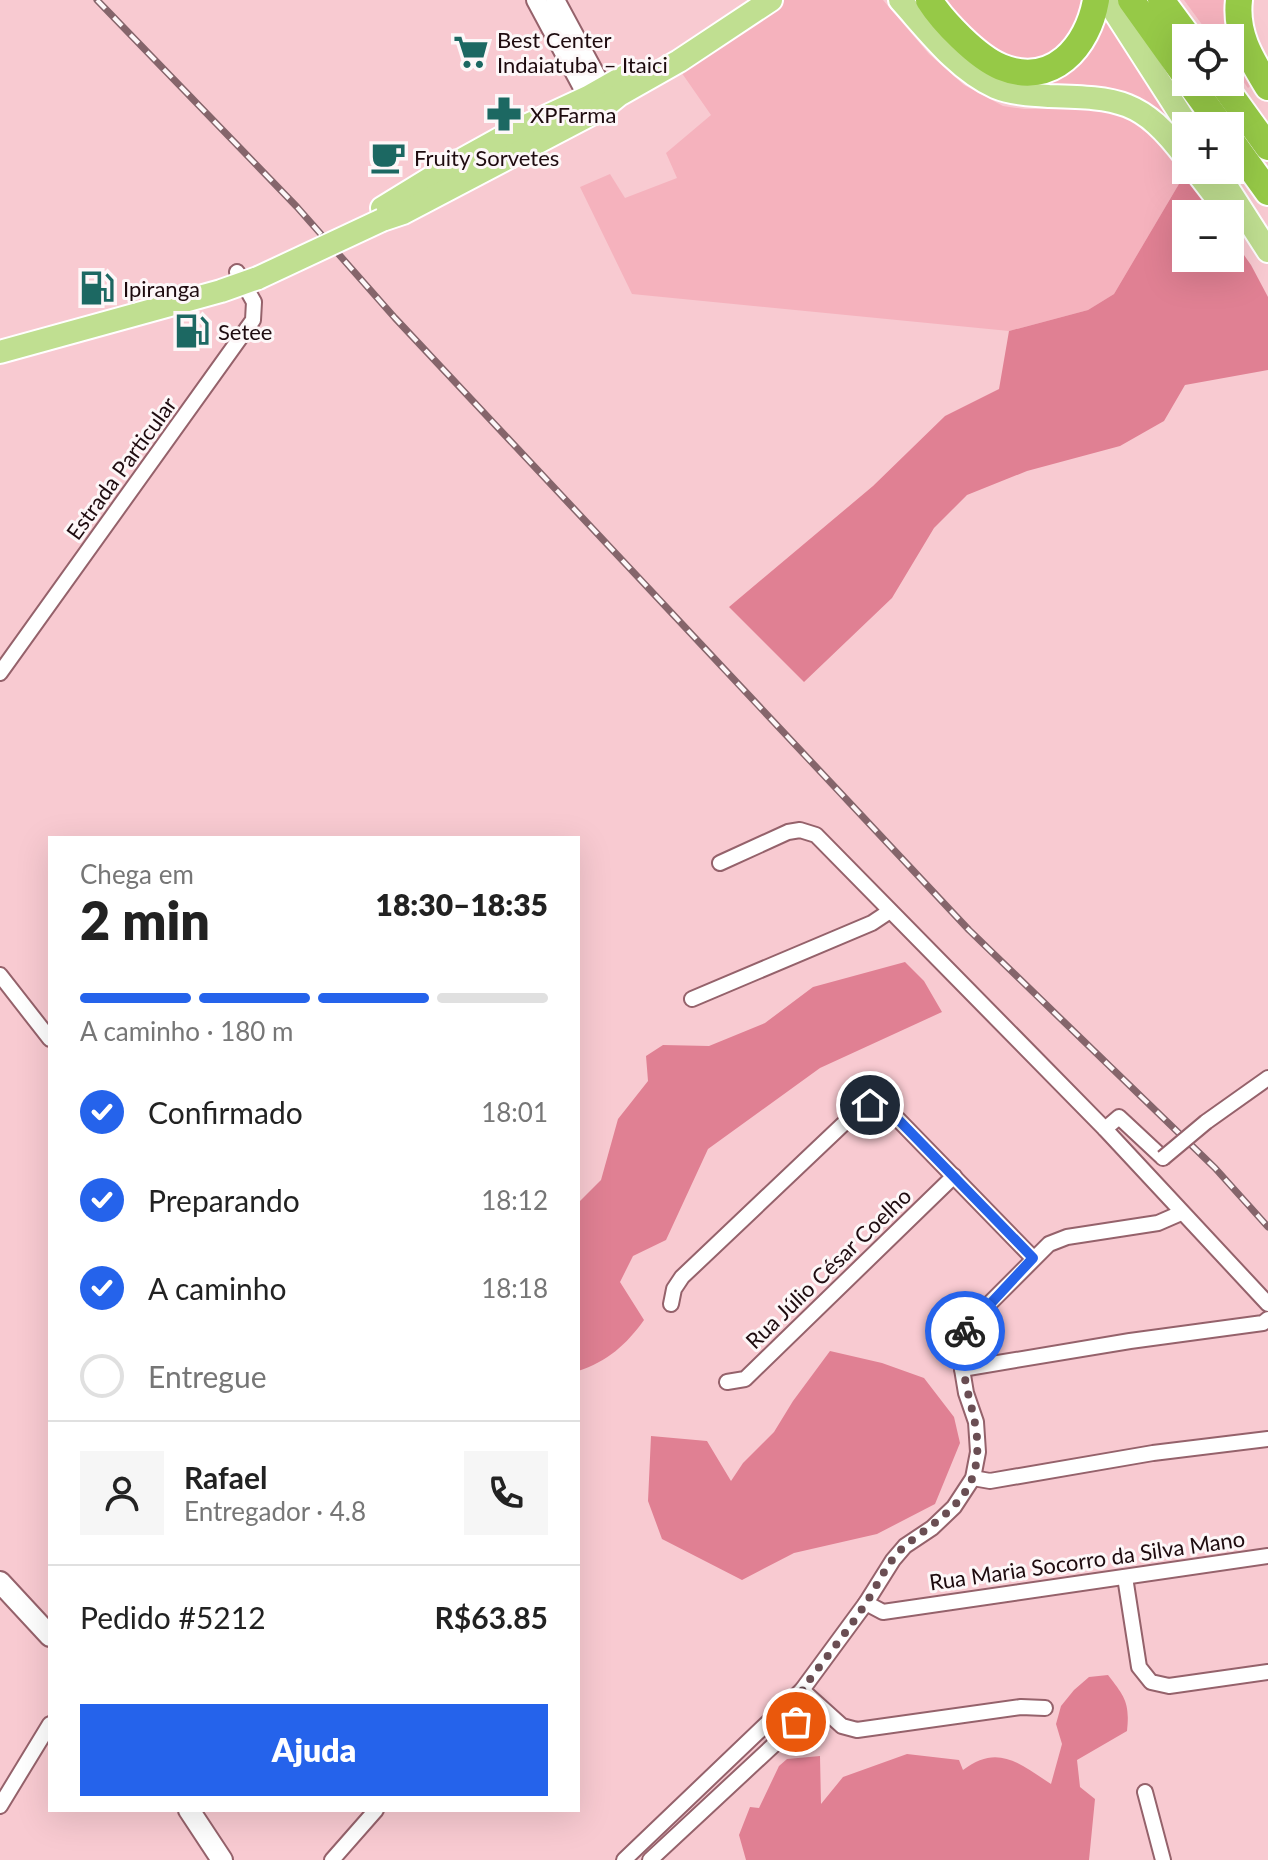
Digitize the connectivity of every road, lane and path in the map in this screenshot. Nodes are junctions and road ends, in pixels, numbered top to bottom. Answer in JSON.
{"nodes":[{"id":1,"x":536,"y":0,"type":"edge"},
{"id":2,"x":555,"y":0,"type":"edge"},
{"id":3,"x":748,"y":0,"type":"edge"},
{"id":4,"x":771,"y":0,"type":"edge"},
{"id":5,"x":900,"y":0,"type":"edge"},
{"id":6,"x":929,"y":0,"type":"edge"},
{"id":7,"x":1096,"y":0,"type":"edge"},
{"id":8,"x":1107,"y":0,"type":"edge"},
{"id":9,"x":1131,"y":0,"type":"edge"},
{"id":10,"x":1161,"y":0,"type":"edge"},
{"id":11,"x":1239,"y":0,"type":"edge"},
{"id":12,"x":1179,"y":24,"type":"edge"},
{"id":13,"x":571,"y":48,"type":"junction"},
{"id":14,"x":1172,"y":58,"type":"edge"},
{"id":15,"x":1268,"y":87,"type":"edge"},
{"id":16,"x":603,"y":94,"type":"junction"},
{"id":17,"x":1231,"y":96,"type":"edge"},
{"id":18,"x":1179,"y":112,"type":"edge"},
{"id":19,"x":1172,"y":141,"type":"edge"},
{"id":20,"x":1268,"y":147,"type":"edge"},
{"id":21,"x":1244,"y":159,"type":"edge"},
{"id":22,"x":1206,"y":184,"type":"edge"},
{"id":23,"x":1225,"y":184,"type":"edge"},
{"id":24,"x":1268,"y":192,"type":"edge"},
{"id":25,"x":1218,"y":200,"type":"edge"},
{"id":26,"x":380,"y":216,"type":"junction"},
{"id":27,"x":1244,"y":235,"type":"edge"},
{"id":28,"x":1268,"y":251,"type":"edge"},
{"id":29,"x":1268,"y":266,"type":"edge"},
{"id":30,"x":248,"y":275,"type":"junction"},
{"id":31,"x":0,"y":338,"type":"edge"},
{"id":32,"x":0,"y":352,"type":"edge"},
{"id":33,"x":0,"y":673,"type":"edge"},
{"id":34,"x":720,"y":863,"type":"dead end"},
{"id":35,"x":890,"y":911,"type":"junction"},
{"id":36,"x":0,"y":975,"type":"edge"},
{"id":37,"x":692,"y":999,"type":"dead end"},
{"id":38,"x":48,"y":1036,"type":"edge"},
{"id":39,"x":1268,"y":1078,"type":"edge"},
{"id":40,"x":1105,"y":1129,"type":"junction"},
{"id":41,"x":954,"y":1176,"type":"junction"},
{"id":42,"x":1181,"y":1213,"type":"junction"},
{"id":43,"x":1033,"y":1258,"type":"junction"},
{"id":44,"x":671,"y":1304,"type":"dead end"},
{"id":45,"x":1268,"y":1304,"type":"edge"},
{"id":46,"x":1268,"y":1319,"type":"edge"},
{"id":47,"x":962,"y":1369,"type":"junction"},
{"id":48,"x":727,"y":1382,"type":"dead end"},
{"id":49,"x":1268,"y":1439,"type":"edge"},
{"id":50,"x":973,"y":1478,"type":"junction"},
{"id":51,"x":1268,"y":1556,"type":"edge"},
{"id":52,"x":1125,"y":1577,"type":"junction"},
{"id":53,"x":0,"y":1582,"type":"edge"},
{"id":54,"x":866,"y":1603,"type":"junction"},
{"id":55,"x":48,"y":1634,"type":"edge"},
{"id":56,"x":1268,"y":1672,"type":"edge"},
{"id":57,"x":802,"y":1690,"type":"junction"},
{"id":58,"x":814,"y":1703,"type":"junction"},
{"id":59,"x":1045,"y":1708,"type":"dead end"},
{"id":60,"x":48,"y":1727,"type":"edge"},
{"id":61,"x":1145,"y":1792,"type":"dead end"},
{"id":62,"x":0,"y":1806,"type":"edge"},
{"id":63,"x":190,"y":1812,"type":"edge"},
{"id":64,"x":374,"y":1812,"type":"edge"},
{"id":65,"x":222,"y":1860,"type":"edge"},
{"id":66,"x":332,"y":1860,"type":"edge"},
{"id":67,"x":624,"y":1860,"type":"edge"},
{"id":68,"x":650,"y":1860,"type":"edge"},
{"id":69,"x":1163,"y":1860,"type":"edge"}],
"edges":[{"from":1,"to":13,"type":"street"},
{"from":2,"to":13,"type":"street"},
{"from":3,"to":16,"type":"main road"},
{"from":4,"to":16,"type":"main road"},
{"from":5,"to":19,"type":"main road"},
{"from":6,"to":7,"type":"highway"},
{"from":8,"to":18,"type":"main road"},
{"from":9,"to":14,"type":"highway"},
{"from":10,"to":12,"type":"highway"},
{"from":11,"to":15,"type":"highway"},
{"from":13,"to":16,"type":"street"},
{"from":16,"to":26,"type":"main road"},
{"from":16,"to":26,"type":"main road"},
{"from":17,"to":20,"type":"highway"},
{"from":21,"to":24,"type":"highway"},
{"from":22,"to":25,"type":"main road"},
{"from":23,"to":28,"type":"main road"},
{"from":26,"to":30,"type":"main road"},
{"from":27,"to":29,"type":"main road"},
{"from":30,"to":31,"type":"main road"},
{"from":30,"to":32,"type":"main road"},
{"from":30,"to":33,"type":"street","name":"Estrada Particular"},
{"from":34,"to":35,"type":"street"},
{"from":35,"to":37,"type":"street"},
{"from":35,"to":40,"type":"street"},
{"from":36,"to":38,"type":"street"},
{"from":39,"to":40,"type":"street","bridge":true},
{"from":40,"to":42,"type":"street"},
{"from":41,"to":43,"type":"street"},
{"from":41,"to":44,"type":"street"},
{"from":41,"to":48,"type":"street","name":"Rua Júlio César Coelho"},
{"from":42,"to":43,"type":"street"},
{"from":42,"to":45,"type":"street"},
{"from":43,"to":47,"type":"street"},
{"from":46,"to":47,"type":"street"},
{"from":47,"to":50,"type":"street"},
{"from":49,"to":50,"type":"street"},
{"from":50,"to":54,"type":"street"},
{"from":51,"to":52,"type":"street","name":"Rua Maria Socorro da Silva Mano"},
{"from":52,"to":54,"type":"street","name":"Rua Maria Socorro da Silva Mano"},
{"from":52,"to":56,"type":"street"},
{"from":53,"to":55,"type":"main road"},
{"from":54,"to":57,"type":"street"},
{"from":57,"to":58,"type":"street"},
{"from":57,"to":67,"type":"street"},
{"from":58,"to":59,"type":"street"},
{"from":58,"to":68,"type":"street"},
{"from":60,"to":62,"type":"street"},
{"from":61,"to":69,"type":"street"},
{"from":63,"to":65,"type":"main road"},
{"from":64,"to":66,"type":"street"}]}
